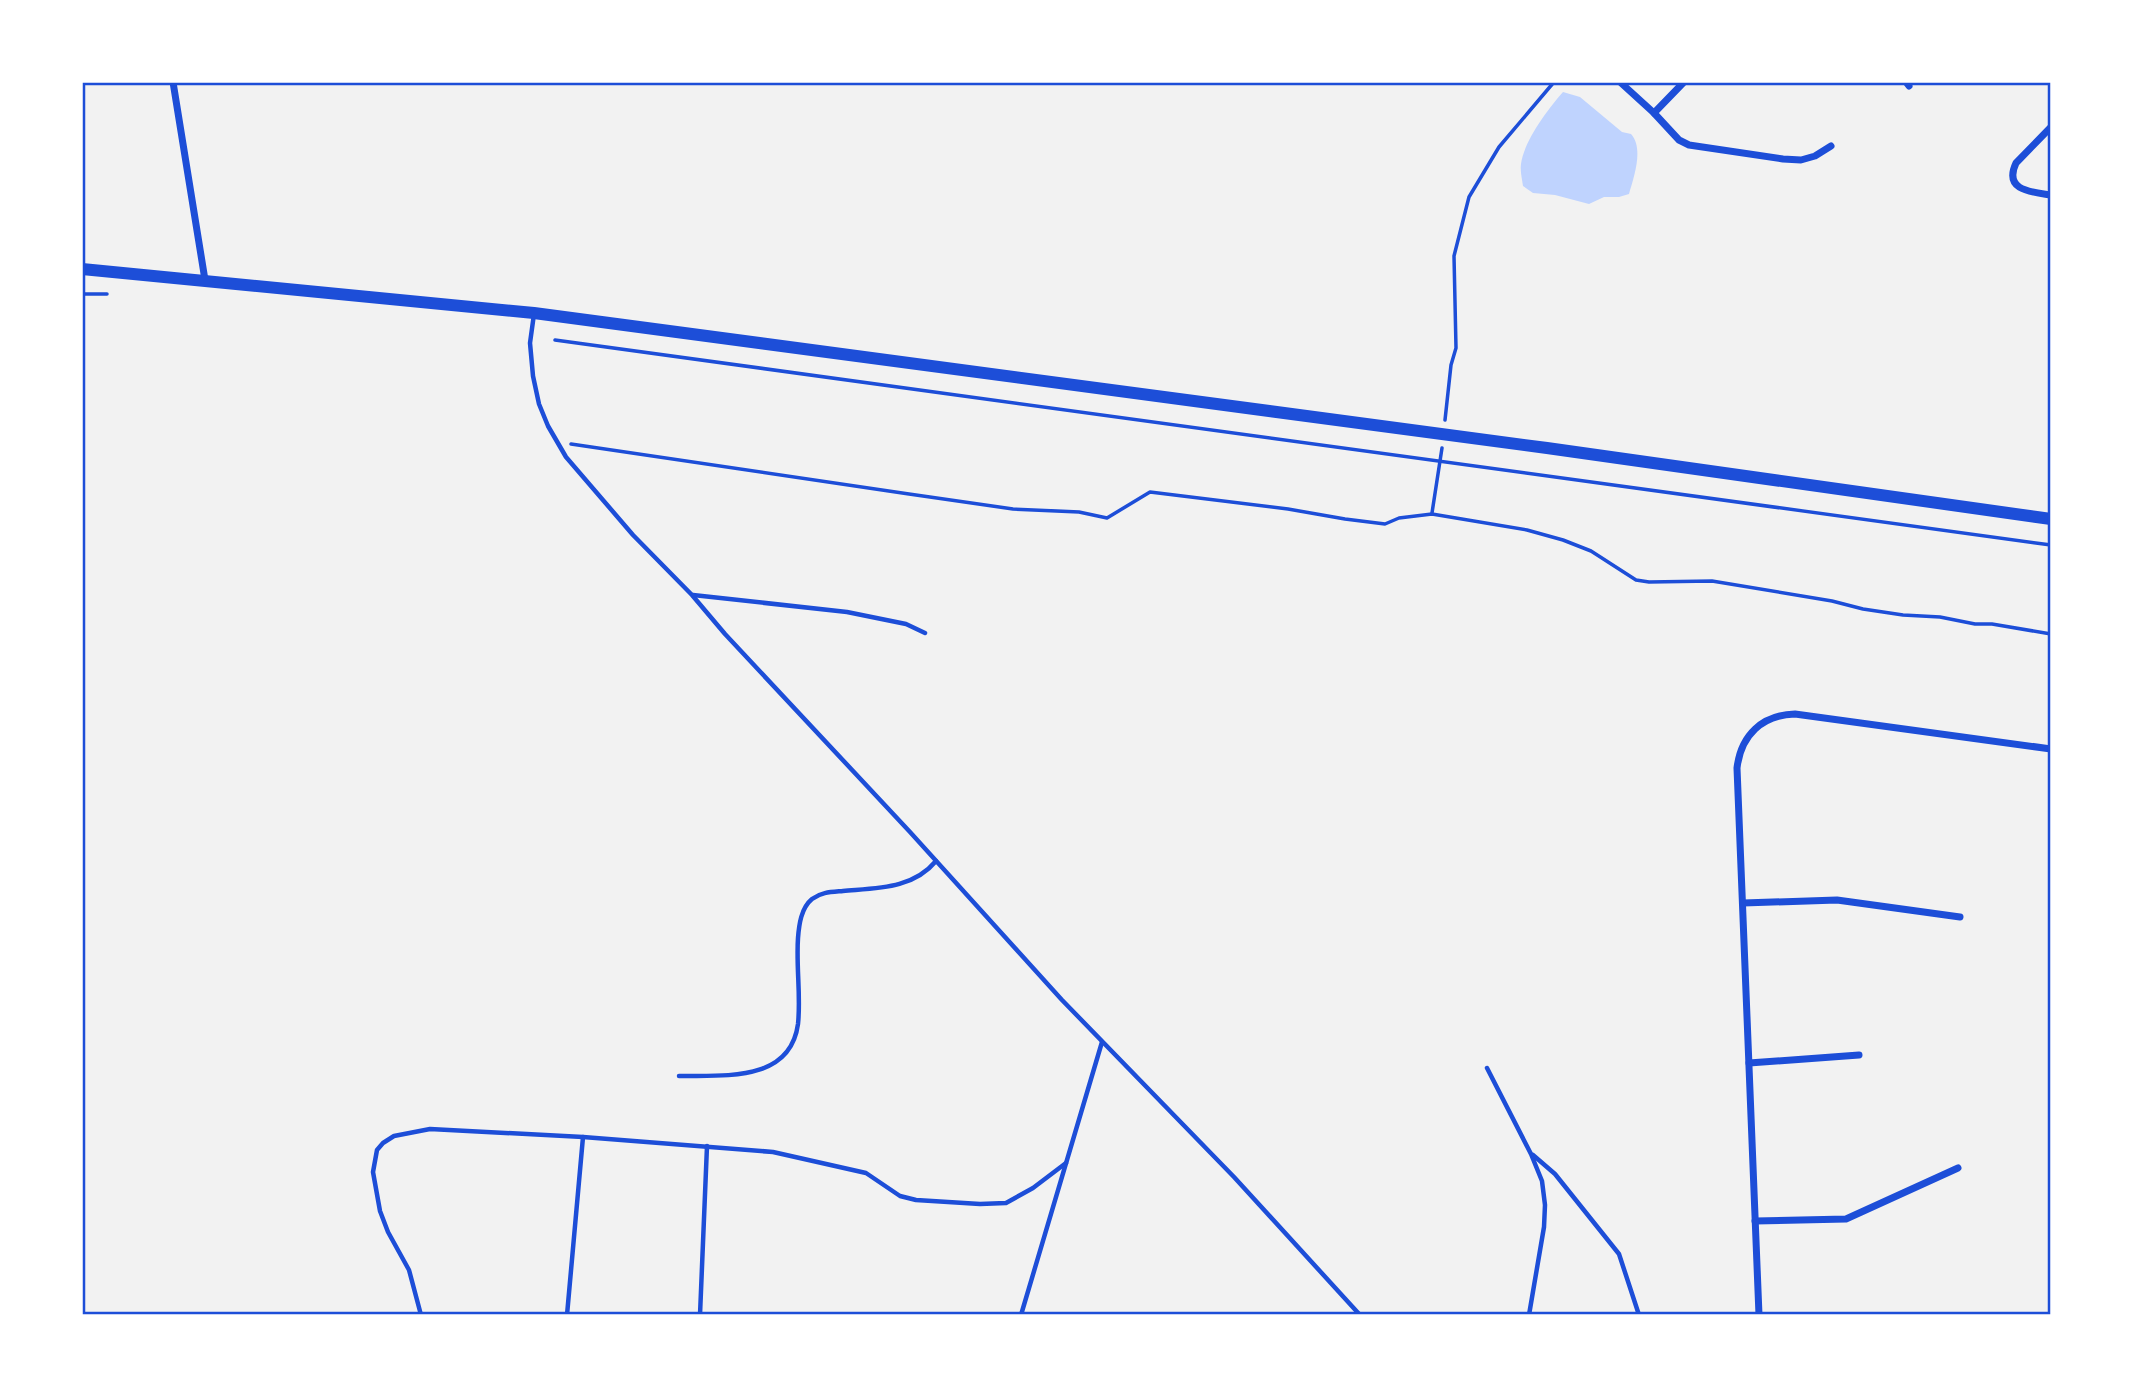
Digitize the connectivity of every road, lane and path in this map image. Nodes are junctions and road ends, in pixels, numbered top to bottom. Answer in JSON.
{"nodes":[{"id":1,"x":173,"y":82,"type":"edge"},
{"id":2,"x":1554,"y":82,"type":"edge"},
{"id":3,"x":1619,"y":82,"type":"edge"},
{"id":4,"x":1684,"y":82,"type":"edge"},
{"id":5,"x":1654,"y":113,"type":"junction"},
{"id":6,"x":2051,"y":127,"type":"edge"},
{"id":7,"x":1831,"y":146,"type":"dead end"},
{"id":8,"x":2051,"y":195,"type":"edge"},
{"id":9,"x":82,"y":269,"type":"edge"},
{"id":10,"x":205,"y":280,"type":"junction"},
{"id":11,"x":107,"y":294,"type":"dead end"},
{"id":12,"x":82,"y":295,"type":"edge"},
{"id":13,"x":534,"y":313,"type":"junction"},
{"id":14,"x":555,"y":340,"type":"dead end"},
{"id":15,"x":1444,"y":434,"type":"junction"},
{"id":16,"x":558,"y":444,"type":"junction"},
{"id":17,"x":1440,"y":462,"type":"junction"},
{"id":18,"x":1432,"y":514,"type":"junction"},
{"id":19,"x":2051,"y":519,"type":"edge"},
{"id":20,"x":2051,"y":545,"type":"edge"},
{"id":21,"x":692,"y":595,"type":"junction"},
{"id":22,"x":925,"y":633,"type":"dead end"},
{"id":23,"x":2051,"y":634,"type":"edge"},
{"id":24,"x":2051,"y":749,"type":"edge"},
{"id":25,"x":936,"y":860,"type":"junction"},
{"id":26,"x":1743,"y":903,"type":"junction"},
{"id":27,"x":1960,"y":917,"type":"dead end"},
{"id":28,"x":1102,"y":1042,"type":"junction"},
{"id":29,"x":1858,"y":1055,"type":"dead end"},
{"id":30,"x":1749,"y":1063,"type":"junction"},
{"id":31,"x":1487,"y":1068,"type":"dead end"},
{"id":32,"x":679,"y":1076,"type":"dead end"},
{"id":33,"x":583,"y":1137,"type":"junction"},
{"id":34,"x":708,"y":1146,"type":"junction"},
{"id":35,"x":1531,"y":1154,"type":"junction"},
{"id":36,"x":1066,"y":1163,"type":"junction"},
{"id":37,"x":1958,"y":1168,"type":"dead end"},
{"id":38,"x":1755,"y":1221,"type":"junction"},
{"id":39,"x":421,"y":1315,"type":"edge"},
{"id":40,"x":568,"y":1315,"type":"edge"},
{"id":41,"x":700,"y":1315,"type":"edge"},
{"id":42,"x":1021,"y":1315,"type":"edge"},
{"id":43,"x":1360,"y":1315,"type":"edge"},
{"id":44,"x":1529,"y":1315,"type":"edge"},
{"id":45,"x":1639,"y":1315,"type":"edge"},
{"id":46,"x":1759,"y":1315,"type":"edge"}],
"edges":[{"from":1,"to":10,"type":"street"},
{"from":2,"to":15,"type":"path"},
{"from":3,"to":5,"type":"street"},
{"from":4,"to":5,"type":"street"},
{"from":5,"to":7,"type":"street"},
{"from":6,"to":8,"type":"street"},
{"from":9,"to":10,"type":"street"},
{"from":10,"to":13,"type":"street"},
{"from":11,"to":12,"type":"path"},
{"from":13,"to":15,"type":"street"},
{"from":13,"to":16,"type":"lane"},
{"from":14,"to":17,"type":"path"},
{"from":15,"to":17,"type":"path"},
{"from":15,"to":19,"type":"street"},
{"from":16,"to":18,"type":"path"},
{"from":16,"to":21,"type":"lane"},
{"from":17,"to":18,"type":"path"},
{"from":17,"to":20,"type":"path"},
{"from":18,"to":23,"type":"path"},
{"from":21,"to":22,"type":"lane"},
{"from":21,"to":25,"type":"lane"},
{"from":24,"to":26,"type":"street"},
{"from":25,"to":28,"type":"lane"},
{"from":25,"to":32,"type":"lane"},
{"from":26,"to":27,"type":"street"},
{"from":26,"to":30,"type":"street"},
{"from":28,"to":36,"type":"lane"},
{"from":28,"to":43,"type":"lane"},
{"from":29,"to":30,"type":"street"},
{"from":30,"to":38,"type":"street"},
{"from":31,"to":35,"type":"lane"},
{"from":33,"to":34,"type":"lane"},
{"from":33,"to":39,"type":"lane"},
{"from":33,"to":40,"type":"lane"},
{"from":34,"to":36,"type":"lane"},
{"from":34,"to":41,"type":"lane"},
{"from":35,"to":44,"type":"lane"},
{"from":35,"to":45,"type":"lane"},
{"from":36,"to":42,"type":"lane"},
{"from":37,"to":38,"type":"street"},
{"from":38,"to":46,"type":"street"}]}
